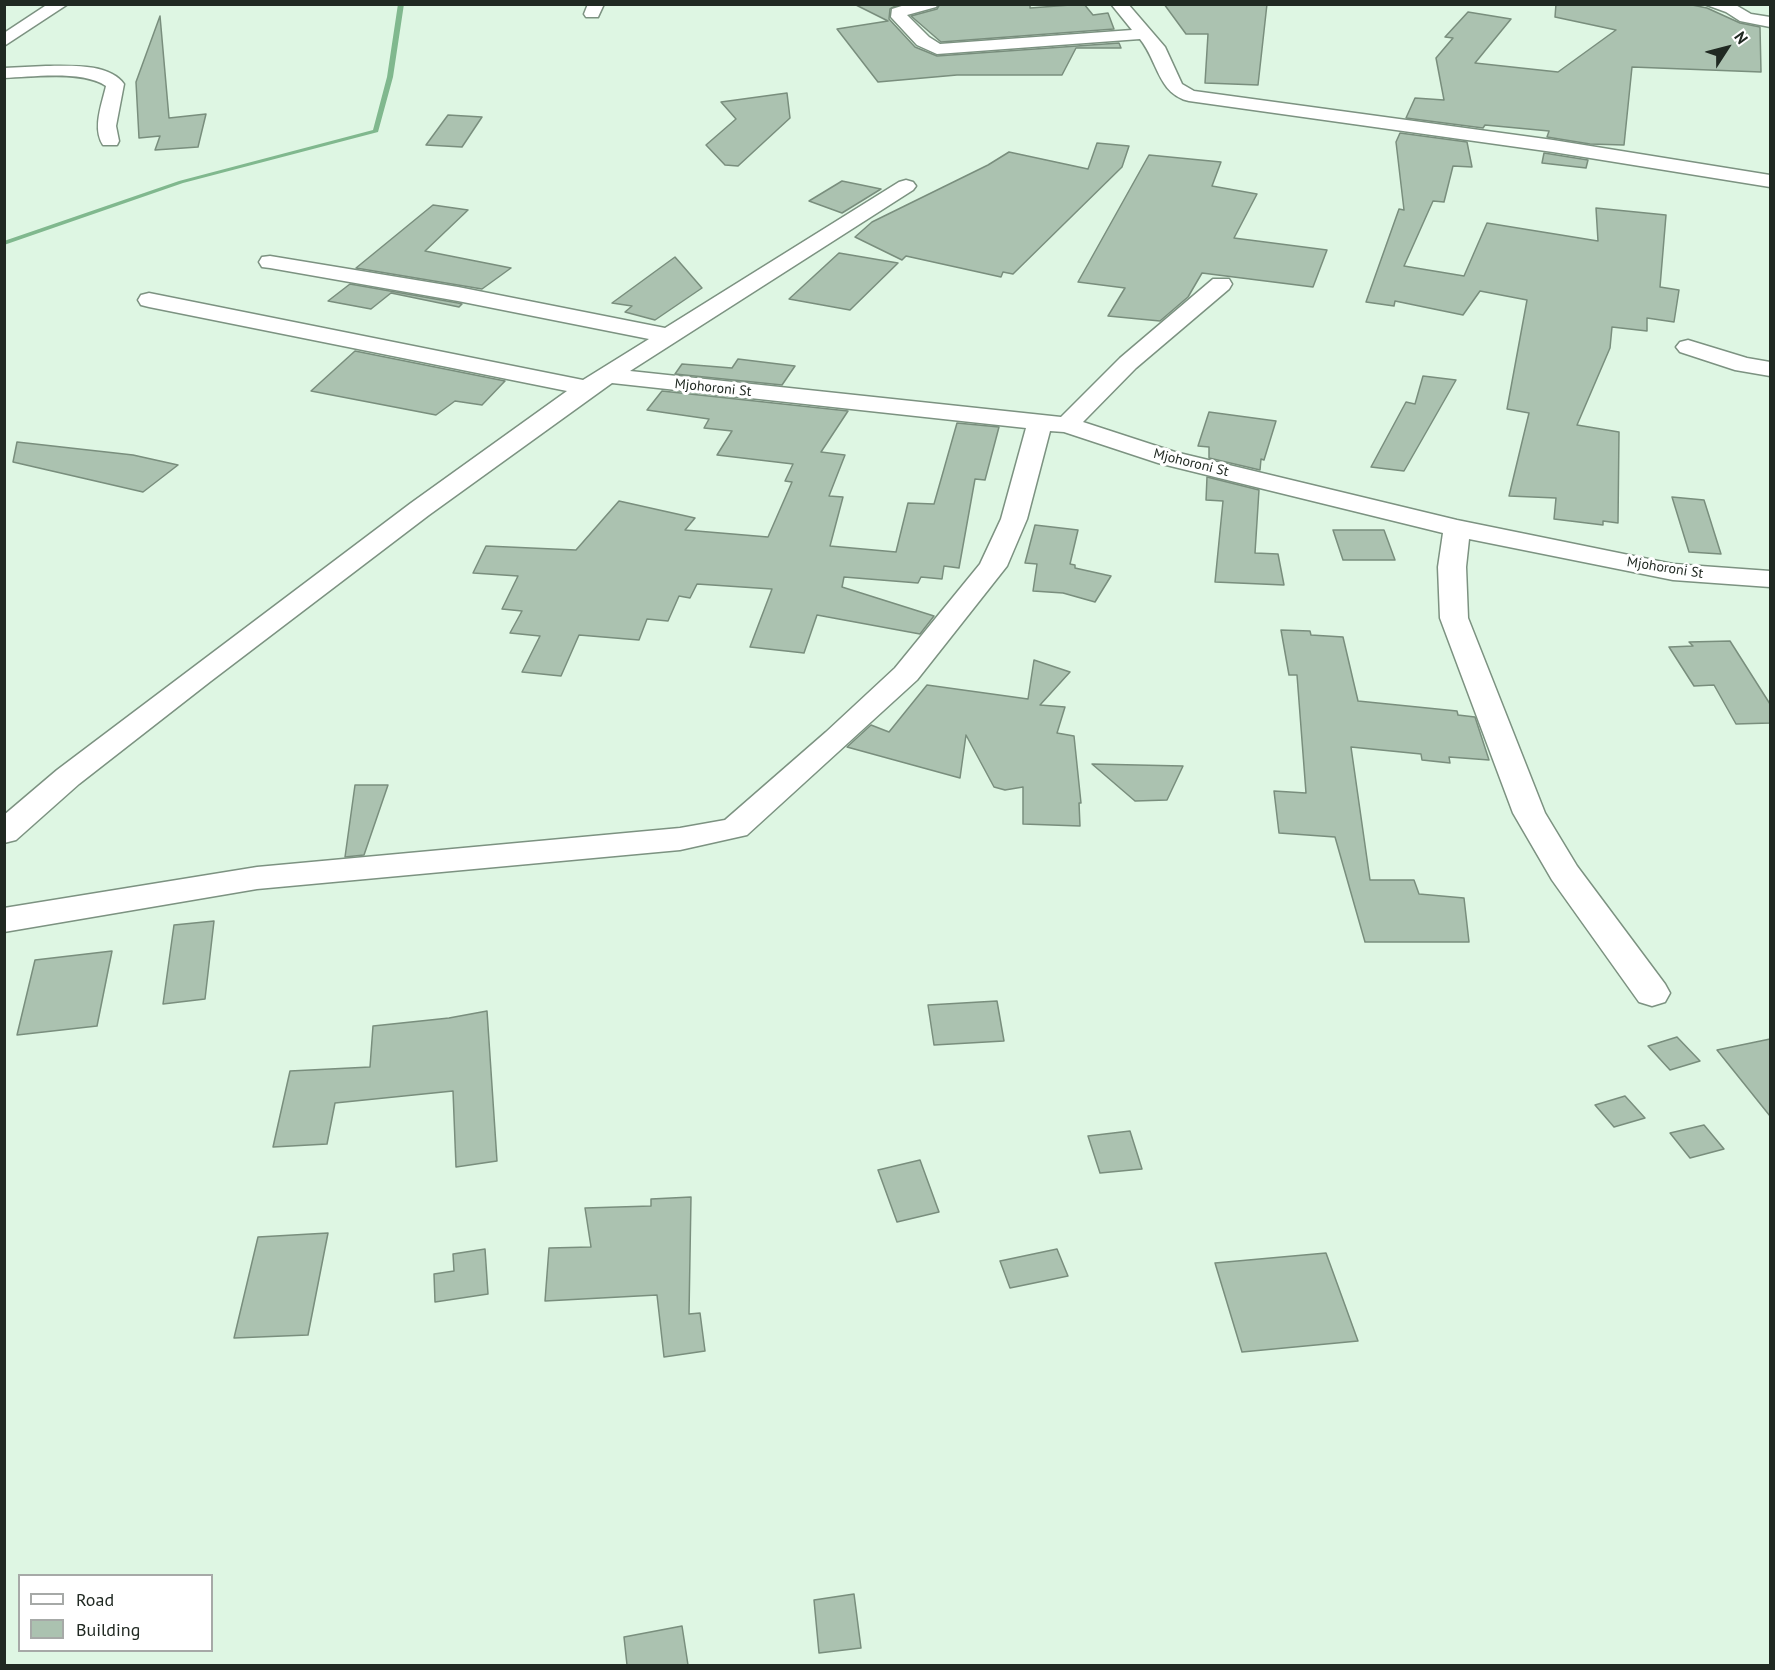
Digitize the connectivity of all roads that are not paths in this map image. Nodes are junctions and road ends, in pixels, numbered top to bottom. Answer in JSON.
{"nodes":[{"id":1,"x":60,"y":4,"type":"edge"},
{"id":2,"x":930,"y":4,"type":"edge"},
{"id":3,"x":1119,"y":4,"type":"edge"},
{"id":4,"x":1712,"y":4,"type":"edge"},
{"id":5,"x":1770,"y":22,"type":"edge"},
{"id":6,"x":1145,"y":34,"type":"junction"},
{"id":7,"x":4,"y":41,"type":"edge"},
{"id":8,"x":4,"y":73,"type":"edge"},
{"id":9,"x":110,"y":141,"type":"dead end"},
{"id":10,"x":1770,"y":181,"type":"edge"},
{"id":11,"x":906,"y":186,"type":"dead end"},
{"id":12,"x":270,"y":262,"type":"dead end"},
{"id":13,"x":1221,"y":284,"type":"dead end"},
{"id":14,"x":149,"y":300,"type":"dead end"},
{"id":15,"x":669,"y":336,"type":"junction"},
{"id":16,"x":1688,"y":347,"type":"dead end"},
{"id":17,"x":1770,"y":369,"type":"edge"},
{"id":18,"x":598,"y":382,"type":"junction"},
{"id":19,"x":1053,"y":423,"type":"junction"},
{"id":20,"x":1457,"y":528,"type":"junction"},
{"id":21,"x":1770,"y":579,"type":"edge"},
{"id":22,"x":4,"y":833,"type":"edge"},
{"id":23,"x":4,"y":920,"type":"edge"},
{"id":24,"x":1652,"y":993,"type":"dead end"}],
"edges":[{"from":1,"to":7,"type":"street"},
{"from":2,"to":6,"type":"street"},
{"from":3,"to":6,"type":"street"},
{"from":4,"to":5,"type":"street"},
{"from":6,"to":10,"type":"street"},
{"from":8,"to":9,"type":"street"},
{"from":11,"to":15,"type":"street"},
{"from":12,"to":15,"type":"street"},
{"from":13,"to":19,"type":"street"},
{"from":14,"to":18,"type":"street","name":"Mjohoroni St"},
{"from":15,"to":18,"type":"street"},
{"from":16,"to":17,"type":"street"},
{"from":18,"to":19,"type":"street","name":"Mjohoroni St"},
{"from":18,"to":22,"type":"street"},
{"from":19,"to":20,"type":"street","name":"Mjohoroni St"},
{"from":19,"to":23,"type":"street"},
{"from":20,"to":21,"type":"street","name":"Mjohoroni St"},
{"from":20,"to":24,"type":"street"}]}
